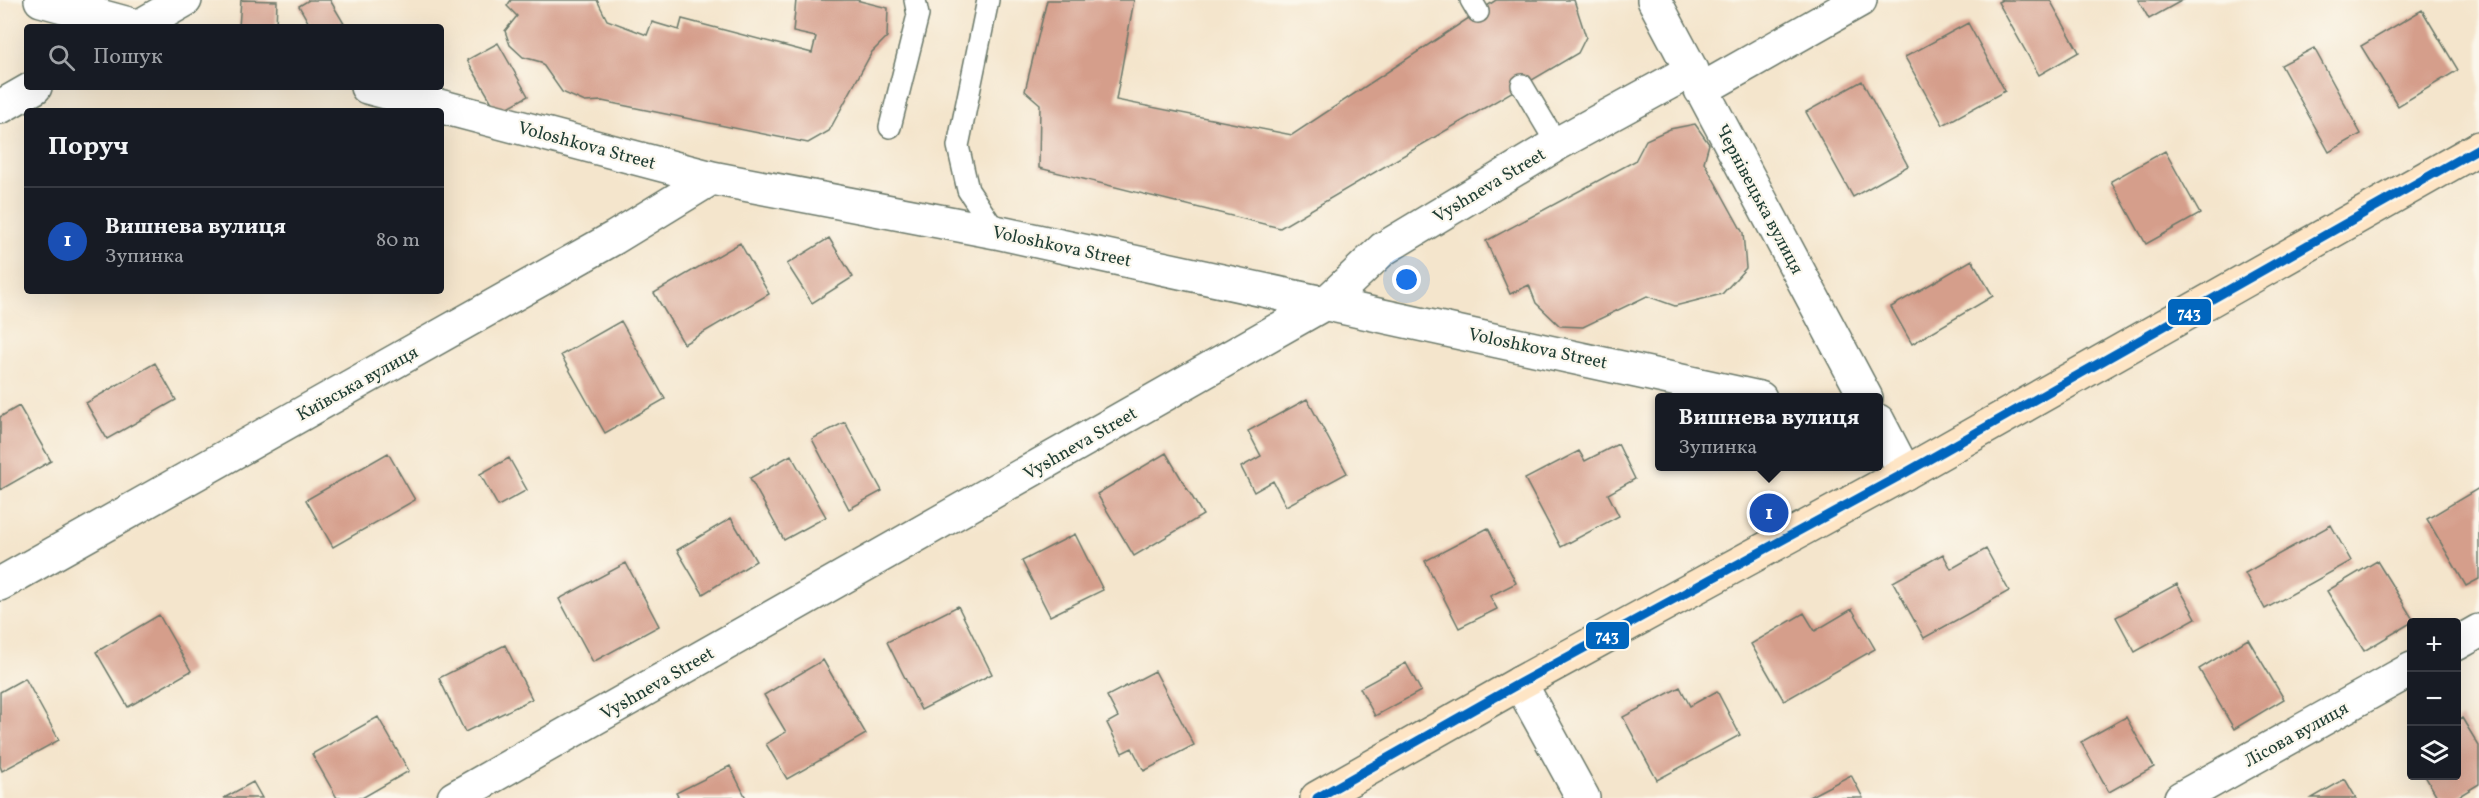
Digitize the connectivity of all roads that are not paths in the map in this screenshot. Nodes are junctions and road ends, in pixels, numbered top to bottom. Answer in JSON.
{"nodes":[{"id":1,"x":41,"y":0,"type":"edge"},
{"id":2,"x":185,"y":0,"type":"edge"},
{"id":3,"x":915,"y":0,"type":"edge"},
{"id":4,"x":988,"y":0,"type":"edge"},
{"id":5,"x":1654,"y":0,"type":"edge"},
{"id":6,"x":1860,"y":0,"type":"edge"},
{"id":7,"x":128,"y":24,"type":"edge"},
{"id":8,"x":144,"y":24,"type":"edge"},
{"id":9,"x":1697,"y":80,"type":"junction"},
{"id":10,"x":1522,"y":85,"type":"dead end"},
{"id":11,"x":30,"y":90,"type":"edge"},
{"id":12,"x":378,"y":90,"type":"edge"},
{"id":13,"x":0,"y":107,"type":"edge"},
{"id":14,"x":890,"y":127,"type":"dead end"},
{"id":15,"x":1557,"y":144,"type":"junction"},
{"id":16,"x":2479,"y":148,"type":"edge"},
{"id":17,"x":712,"y":178,"type":"junction"},
{"id":18,"x":996,"y":232,"type":"junction"},
{"id":19,"x":1328,"y":302,"type":"junction"},
{"id":20,"x":1738,"y":393,"type":"edge"},
{"id":21,"x":1863,"y":393,"type":"edge"},
{"id":22,"x":1883,"y":431,"type":"edge"},
{"id":23,"x":1905,"y":473,"type":"junction"},
{"id":24,"x":0,"y":584,"type":"edge"},
{"id":25,"x":2479,"y":632,"type":"edge"},
{"id":26,"x":2461,"y":642,"type":"edge"},
{"id":27,"x":2407,"y":672,"type":"edge"},
{"id":28,"x":1520,"y":683,"type":"junction"},
{"id":29,"x":454,"y":798,"type":"edge"},
{"id":30,"x":1317,"y":798,"type":"edge"},
{"id":31,"x":1583,"y":798,"type":"edge"},
{"id":32,"x":2181,"y":798,"type":"edge"}],
"edges":[{"from":1,"to":7,"type":"street"},
{"from":2,"to":8,"type":"street"},
{"from":3,"to":14,"type":"lane"},
{"from":4,"to":18,"type":"lane"},
{"from":5,"to":9,"type":"street","name":"Чернівецька вулиця"},
{"from":6,"to":9,"type":"street","name":"Vyshneva Street"},
{"from":9,"to":15,"type":"street","name":"Vyshneva Street"},
{"from":9,"to":21,"type":"street","name":"Чернівецька вулиця"},
{"from":10,"to":15,"type":"lane"},
{"from":11,"to":13,"type":"street"},
{"from":12,"to":17,"type":"street","name":"Voloshkova Street"},
{"from":15,"to":19,"type":"street","name":"Vyshneva Street"},
{"from":16,"to":23,"type":"main road"},
{"from":17,"to":18,"type":"street","name":"Voloshkova Street"},
{"from":17,"to":24,"type":"street","name":"Київська вулиця"},
{"from":18,"to":19,"type":"street","name":"Voloshkova Street"},
{"from":19,"to":20,"type":"street","name":"Voloshkova Street"},
{"from":19,"to":29,"type":"street","name":"Vyshneva Street"},
{"from":22,"to":23,"type":"street","name":"Чернівецька вулиця"},
{"from":23,"to":28,"type":"main road"},
{"from":25,"to":26,"type":"street"},
{"from":27,"to":32,"type":"street","name":"Лісова вулиця"},
{"from":28,"to":30,"type":"main road"},
{"from":28,"to":31,"type":"street"}]}
